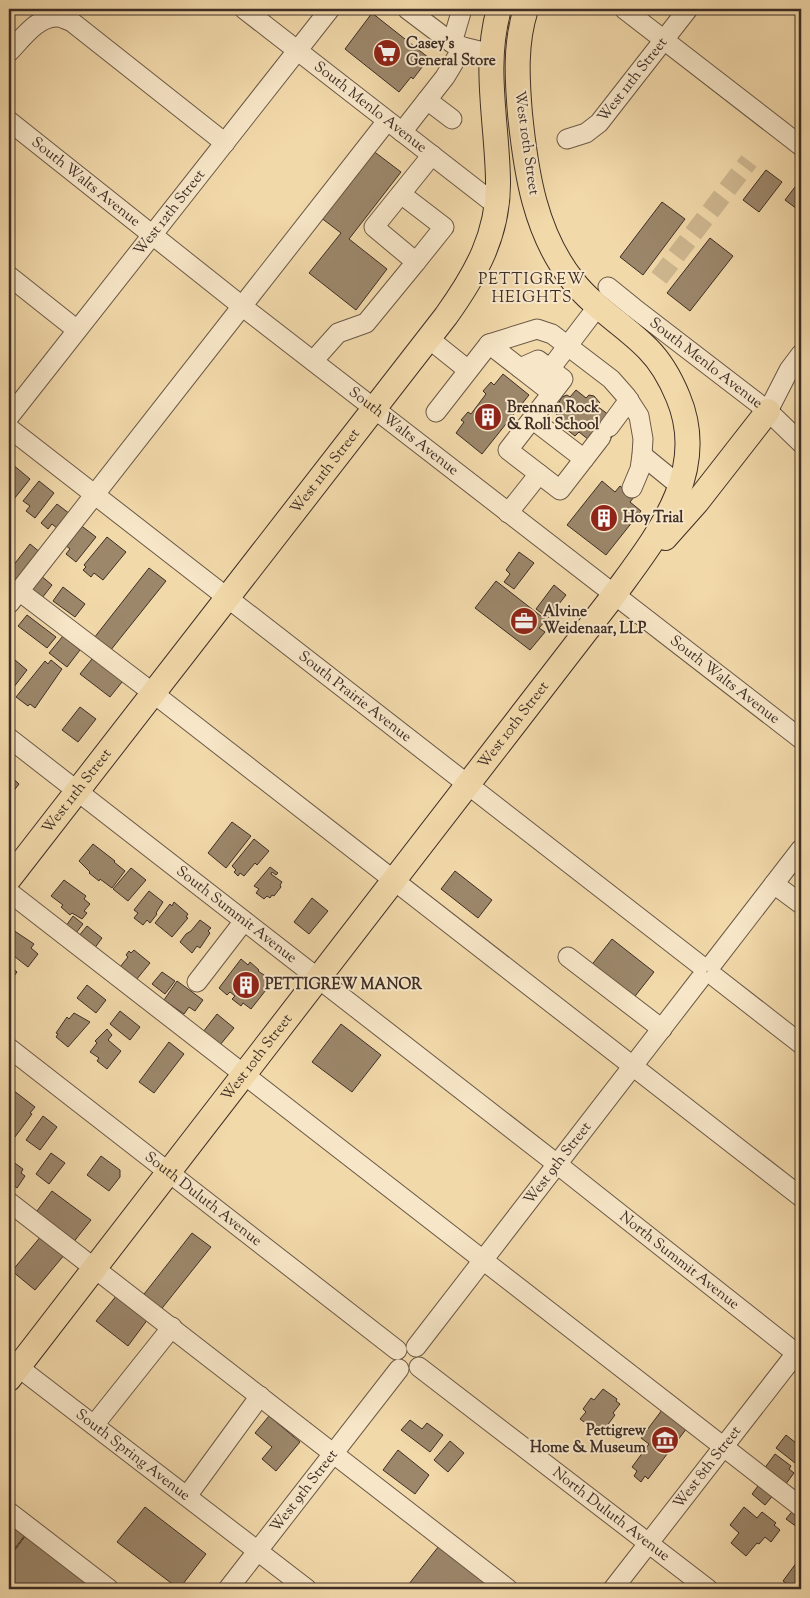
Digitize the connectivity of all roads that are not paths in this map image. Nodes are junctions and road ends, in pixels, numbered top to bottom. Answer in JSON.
{"nodes":[{"id":1,"x":244,"y":9,"type":"edge"},
{"id":2,"x":330,"y":9,"type":"edge"},
{"id":3,"x":407,"y":9,"type":"edge"},
{"id":4,"x":462,"y":9,"type":"edge"},
{"id":5,"x":499,"y":9,"type":"edge"},
{"id":6,"x":526,"y":9,"type":"edge"},
{"id":7,"x":624,"y":9,"type":"edge"},
{"id":8,"x":688,"y":9,"type":"edge"},
{"id":9,"x":427,"y":15,"type":"edge"},
{"id":10,"x":664,"y":40,"type":"junction"},
{"id":11,"x":458,"y":45,"type":"junction"},
{"id":12,"x":297,"y":51,"type":"junction"},
{"id":13,"x":9,"y":52,"type":"edge"},
{"id":14,"x":492,"y":54,"type":"junction"},
{"id":15,"x":427,"y":100,"type":"junction"},
{"id":16,"x":452,"y":119,"type":"dead end"},
{"id":17,"x":9,"y":121,"type":"edge"},
{"id":18,"x":395,"y":126,"type":"junction"},
{"id":19,"x":567,"y":139,"type":"dead end"},
{"id":20,"x":225,"y":143,"type":"junction"},
{"id":21,"x":801,"y":146,"type":"edge"},
{"id":22,"x":432,"y":155,"type":"junction"},
{"id":23,"x":401,"y":194,"type":"junction"},
{"id":24,"x":496,"y":205,"type":"junction"},
{"id":25,"x":153,"y":235,"type":"junction"},
{"id":26,"x":416,"y":262,"type":"junction"},
{"id":27,"x":9,"y":276,"type":"edge"},
{"id":28,"x":603,"y":297,"type":"junction"},
{"id":29,"x":243,"y":307,"type":"junction"},
{"id":30,"x":78,"y":330,"type":"junction"},
{"id":31,"x":428,"y":338,"type":"junction"},
{"id":32,"x":489,"y":344,"type":"junction"},
{"id":33,"x":568,"y":346,"type":"junction"},
{"id":34,"x":801,"y":354,"type":"edge"},
{"id":35,"x":313,"y":361,"type":"junction"},
{"id":36,"x":520,"y":368,"type":"junction"},
{"id":37,"x":550,"y":369,"type":"junction"},
{"id":38,"x":468,"y":370,"type":"junction"},
{"id":39,"x":552,"y":393,"type":"junction"},
{"id":40,"x":629,"y":400,"type":"junction"},
{"id":41,"x":373,"y":408,"type":"junction"},
{"id":42,"x":768,"y":411,"type":"junction"},
{"id":43,"x":436,"y":412,"type":"dead end"},
{"id":44,"x":9,"y":417,"type":"edge"},
{"id":45,"x":532,"y":419,"type":"junction"},
{"id":46,"x":9,"y":428,"type":"edge"},
{"id":47,"x":801,"y":443,"type":"edge"},
{"id":48,"x":642,"y":455,"type":"junction"},
{"id":49,"x":584,"y":459,"type":"junction"},
{"id":50,"x":539,"y":474,"type":"junction"},
{"id":51,"x":680,"y":486,"type":"junction"},
{"id":52,"x":632,"y":488,"type":"dead end"},
{"id":53,"x":94,"y":495,"type":"junction"},
{"id":54,"x":508,"y":513,"type":"junction"},
{"id":55,"x":614,"y":595,"type":"junction"},
{"id":56,"x":14,"y":597,"type":"edge"},
{"id":57,"x":227,"y":597,"type":"junction"},
{"id":58,"x":153,"y":693,"type":"junction"},
{"id":59,"x":9,"y":738,"type":"edge"},
{"id":60,"x":801,"y":739,"type":"edge"},
{"id":61,"x":467,"y":785,"type":"junction"},
{"id":62,"x":77,"y":791,"type":"junction"},
{"id":63,"x":801,"y":849,"type":"edge"},
{"id":64,"x":9,"y":879,"type":"edge"},
{"id":65,"x":393,"y":881,"type":"junction"},
{"id":66,"x":774,"y":884,"type":"junction"},
{"id":67,"x":9,"y":892,"type":"edge"},
{"id":68,"x":801,"y":904,"type":"edge"},
{"id":69,"x":244,"y":921,"type":"junction"},
{"id":70,"x":568,"y":957,"type":"dead end"},
{"id":71,"x":707,"y":971,"type":"junction"},
{"id":72,"x":317,"y":978,"type":"junction"},
{"id":73,"x":197,"y":982,"type":"dead end"},
{"id":74,"x":662,"y":1029,"type":"junction"},
{"id":75,"x":801,"y":1044,"type":"edge"},
{"id":76,"x":9,"y":1048,"type":"edge"},
{"id":77,"x":633,"y":1066,"type":"junction"},
{"id":78,"x":244,"y":1074,"type":"junction"},
{"id":79,"x":557,"y":1164,"type":"junction"},
{"id":80,"x":168,"y":1172,"type":"junction"},
{"id":81,"x":801,"y":1197,"type":"edge"},
{"id":82,"x":9,"y":1202,"type":"edge"},
{"id":83,"x":484,"y":1259,"type":"junction"},
{"id":84,"x":95,"y":1268,"type":"junction"},
{"id":85,"x":172,"y":1328,"type":"junction"},
{"id":86,"x":406,"y":1349,"type":"junction"},
{"id":87,"x":800,"y":1352,"type":"edge"},
{"id":88,"x":419,"y":1367,"type":"junction"},
{"id":89,"x":12,"y":1369,"type":"edge"},
{"id":90,"x":399,"y":1369,"type":"junction"},
{"id":91,"x":260,"y":1396,"type":"junction"},
{"id":92,"x":94,"y":1425,"type":"junction"},
{"id":93,"x":724,"y":1447,"type":"junction"},
{"id":94,"x":333,"y":1454,"type":"junction"},
{"id":95,"x":187,"y":1496,"type":"junction"},
{"id":96,"x":801,"y":1507,"type":"edge"},
{"id":97,"x":9,"y":1512,"type":"edge"},
{"id":98,"x":649,"y":1543,"type":"junction"},
{"id":99,"x":258,"y":1551,"type":"junction"},
{"id":100,"x":108,"y":1589,"type":"edge"},
{"id":101,"x":228,"y":1589,"type":"edge"},
{"id":102,"x":307,"y":1589,"type":"edge"},
{"id":103,"x":508,"y":1589,"type":"edge"},
{"id":104,"x":613,"y":1589,"type":"edge"},
{"id":105,"x":708,"y":1589,"type":"edge"}],
"edges":[{"from":1,"to":12,"type":"street","name":"South Menlo Avenue"},
{"from":2,"to":12,"type":"street","name":"West 12th Street"},
{"from":3,"to":9,"type":"street"},
{"from":4,"to":11,"type":"street"},
{"from":5,"to":14,"type":"main road","name":"West 11th Street"},
{"from":6,"to":28,"type":"main road","name":"West 10th Street"},
{"from":7,"to":10,"type":"street"},
{"from":8,"to":10,"type":"street","name":"West 11th Street"},
{"from":9,"to":11,"type":"street"},
{"from":10,"to":19,"type":"street","name":"West 11th Street"},
{"from":10,"to":21,"type":"street"},
{"from":11,"to":14,"type":"street"},
{"from":11,"to":15,"type":"street"},
{"from":12,"to":18,"type":"street","name":"South Menlo Avenue"},
{"from":12,"to":20,"type":"street","name":"West 12th Street"},
{"from":13,"to":20,"type":"street"},
{"from":14,"to":24,"type":"main road","name":"West 11th Street"},
{"from":15,"to":16,"type":"street"},
{"from":15,"to":18,"type":"street"},
{"from":17,"to":25,"type":"street","name":"South Walts Avenue"},
{"from":18,"to":22,"type":"street","name":"South Menlo Avenue"},
{"from":18,"to":29,"type":"street"},
{"from":20,"to":25,"type":"street","name":"West 12th Street"},
{"from":22,"to":23,"type":"street"},
{"from":22,"to":24,"type":"street","name":"South Menlo Avenue"},
{"from":23,"to":26,"type":"street"},
{"from":23,"to":26,"type":"street"},
{"from":24,"to":31,"type":"main road","name":"West 11th Street"},
{"from":25,"to":29,"type":"street","name":"South Walts Avenue"},
{"from":25,"to":30,"type":"street","name":"West 12th Street"},
{"from":26,"to":35,"type":"street"},
{"from":27,"to":30,"type":"street"},
{"from":28,"to":33,"type":"street"},
{"from":28,"to":42,"type":"street","name":"South Menlo Avenue"},
{"from":28,"to":51,"type":"main road","name":"West 10th Street"},
{"from":29,"to":35,"type":"street","name":"South Walts Avenue"},
{"from":29,"to":53,"type":"street"},
{"from":30,"to":44,"type":"street","name":"West 12th Street"},
{"from":31,"to":38,"type":"street"},
{"from":31,"to":41,"type":"main road","name":"West 11th Street"},
{"from":32,"to":33,"type":"street"},
{"from":32,"to":36,"type":"street"},
{"from":32,"to":38,"type":"street"},
{"from":33,"to":37,"type":"street"},
{"from":33,"to":40,"type":"street"},
{"from":34,"to":42,"type":"street"},
{"from":35,"to":41,"type":"street","name":"South Walts Avenue"},
{"from":36,"to":37,"type":"street"},
{"from":36,"to":39,"type":"street"},
{"from":37,"to":39,"type":"street"},
{"from":38,"to":43,"type":"street"},
{"from":39,"to":45,"type":"street"},
{"from":40,"to":48,"type":"street"},
{"from":40,"to":49,"type":"street"},
{"from":41,"to":54,"type":"street","name":"South Walts Avenue"},
{"from":41,"to":57,"type":"main road","name":"West 11th Street"},
{"from":42,"to":47,"type":"street","name":"South Menlo Avenue"},
{"from":42,"to":55,"type":"main road"},
{"from":45,"to":49,"type":"street"},
{"from":45,"to":50,"type":"street"},
{"from":46,"to":53,"type":"street","name":"South Prairie Avenue"},
{"from":48,"to":51,"type":"street"},
{"from":48,"to":52,"type":"street"},
{"from":49,"to":50,"type":"street"},
{"from":50,"to":54,"type":"street"},
{"from":51,"to":55,"type":"main road","name":"West 10th Street"},
{"from":53,"to":56,"type":"street"},
{"from":53,"to":57,"type":"street","name":"South Prairie Avenue"},
{"from":54,"to":55,"type":"street","name":"South Walts Avenue"},
{"from":55,"to":60,"type":"street","name":"South Walts Avenue"},
{"from":55,"to":61,"type":"main road","name":"West 10th Street"},
{"from":56,"to":58,"type":"street"},
{"from":57,"to":58,"type":"main road","name":"West 11th Street"},
{"from":57,"to":61,"type":"street","name":"South Prairie Avenue"},
{"from":58,"to":62,"type":"main road","name":"West 11th Street"},
{"from":58,"to":65,"type":"street"},
{"from":59,"to":62,"type":"street","name":"South Summit Avenue"},
{"from":61,"to":65,"type":"main road","name":"West 10th Street"},
{"from":61,"to":71,"type":"street","name":"South Prairie Avenue"},
{"from":62,"to":64,"type":"main road","name":"West 11th Street"},
{"from":62,"to":69,"type":"street","name":"South Summit Avenue"},
{"from":63,"to":66,"type":"street","name":"West 9th Street"},
{"from":65,"to":72,"type":"main road","name":"West 10th Street"},
{"from":65,"to":77,"type":"street"},
{"from":66,"to":68,"type":"street"},
{"from":66,"to":71,"type":"street","name":"West 9th Street"},
{"from":67,"to":78,"type":"street"},
{"from":69,"to":72,"type":"street","name":"South Summit Avenue"},
{"from":69,"to":73,"type":"street"},
{"from":70,"to":74,"type":"street"},
{"from":71,"to":74,"type":"street","name":"West 9th Street"},
{"from":71,"to":75,"type":"street","name":"South Prairie Avenue"},
{"from":72,"to":78,"type":"main road","name":"West 10th Street"},
{"from":72,"to":79,"type":"street","name":"South Summit Avenue"},
{"from":74,"to":77,"type":"street","name":"West 9th Street"},
{"from":76,"to":80,"type":"street","name":"South Duluth Avenue"},
{"from":77,"to":79,"type":"street","name":"West 9th Street"},
{"from":77,"to":81,"type":"street"},
{"from":78,"to":80,"type":"main road","name":"West 10th Street"},
{"from":78,"to":83,"type":"street"},
{"from":79,"to":83,"type":"street","name":"West 9th Street"},
{"from":79,"to":87,"type":"street","name":"North Summit Avenue"},
{"from":80,"to":84,"type":"main road","name":"West 10th Street"},
{"from":80,"to":86,"type":"street","name":"South Duluth Avenue"},
{"from":82,"to":84,"type":"street"},
{"from":83,"to":86,"type":"street","name":"West 9th Street"},
{"from":83,"to":93,"type":"street"},
{"from":84,"to":85,"type":"street"},
{"from":84,"to":89,"type":"main road","name":"West 10th Street"},
{"from":85,"to":91,"type":"street"},
{"from":85,"to":92,"type":"street"},
{"from":86,"to":88,"type":"street"},
{"from":86,"to":90,"type":"street"},
{"from":87,"to":93,"type":"street","name":"West 8th Street"},
{"from":88,"to":90,"type":"street"},
{"from":88,"to":98,"type":"street","name":"North Duluth Avenue"},
{"from":89,"to":92,"type":"street","name":"South Spring Avenue"},
{"from":90,"to":94,"type":"street","name":"West 9th Street"},
{"from":91,"to":94,"type":"street"},
{"from":91,"to":95,"type":"street"},
{"from":92,"to":95,"type":"street","name":"South Spring Avenue"},
{"from":93,"to":96,"type":"street"},
{"from":93,"to":98,"type":"street","name":"West 8th Street"},
{"from":94,"to":99,"type":"street","name":"West 9th Street"},
{"from":94,"to":103,"type":"street"},
{"from":95,"to":99,"type":"street","name":"South Spring Avenue"},
{"from":97,"to":100,"type":"street"},
{"from":98,"to":104,"type":"street","name":"West 8th Street"},
{"from":98,"to":105,"type":"street","name":"North Duluth Avenue"},
{"from":99,"to":101,"type":"street","name":"West 9th Street"},
{"from":99,"to":102,"type":"street","name":"South Spring Avenue"}]}
